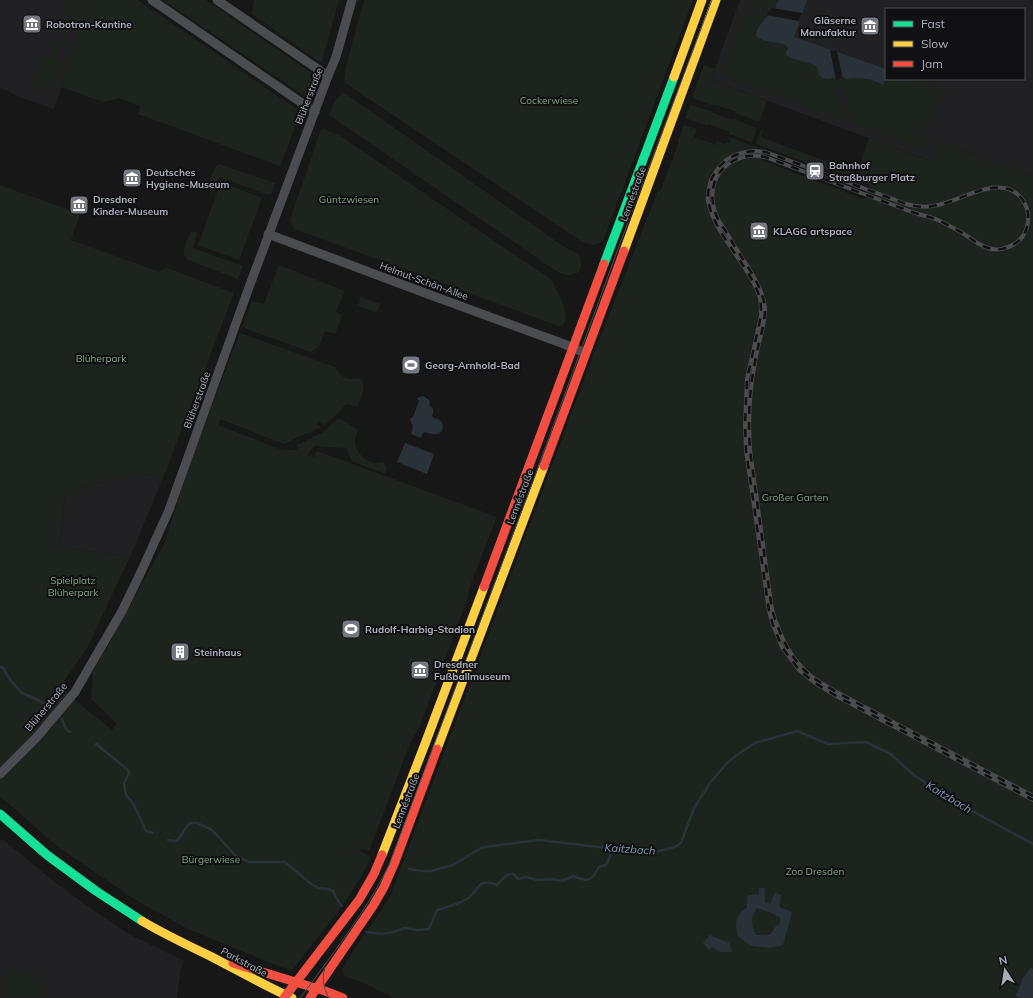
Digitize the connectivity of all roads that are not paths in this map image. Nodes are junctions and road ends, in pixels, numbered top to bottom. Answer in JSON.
{"nodes":[{"id":1,"x":152,"y":0,"type":"edge"},
{"id":2,"x":217,"y":0,"type":"edge"},
{"id":3,"x":352,"y":0,"type":"edge"},
{"id":4,"x":702,"y":0,"type":"edge"},
{"id":5,"x":716,"y":0,"type":"edge"},
{"id":6,"x":328,"y":76,"type":"junction"},
{"id":7,"x":315,"y":112,"type":"junction"},
{"id":8,"x":268,"y":234,"type":"junction"},
{"id":9,"x":573,"y":347,"type":"junction"},
{"id":10,"x":585,"y":353,"type":"junction"},
{"id":11,"x":0,"y":774,"type":"edge"},
{"id":12,"x":0,"y":814,"type":"edge"},
{"id":13,"x":209,"y":956,"type":"junction"},
{"id":14,"x":296,"y":982,"type":"junction"},
{"id":15,"x":316,"y":988,"type":"junction"},
{"id":16,"x":287,"y":997,"type":"edge"},
{"id":17,"x":310,"y":998,"type":"edge"},
{"id":18,"x":343,"y":998,"type":"edge"}],
"edges":[{"from":1,"to":7,"type":"street"},
{"from":2,"to":6,"type":"street"},
{"from":3,"to":6,"type":"street","name":"Blüherstraße"},
{"from":4,"to":9,"type":"main road","name":"Lennéstraße"},
{"from":5,"to":10,"type":"main road","name":"Lennéstraße"},
{"from":6,"to":7,"type":"street","name":"Blüherstraße"},
{"from":7,"to":8,"type":"street","name":"Blüherstraße"},
{"from":8,"to":9,"type":"street","name":"Helmut-Schön-Allee"},
{"from":8,"to":11,"type":"street","name":"Blüherstraße"},
{"from":9,"to":10,"type":"street","name":"Helmut-Schön-Allee"},
{"from":9,"to":14,"type":"main road","name":"Lennéstraße"},
{"from":10,"to":15,"type":"main road","name":"Lennéstraße"},
{"from":12,"to":13,"type":"main road"},
{"from":13,"to":14,"type":"main road","name":"Parkstraße"},
{"from":13,"to":16,"type":"main road","name":"Parkstraße"},
{"from":14,"to":15,"type":"main road","name":"Parkstraße"},
{"from":14,"to":16,"type":"main road","name":"Lennéstraße"},
{"from":15,"to":17,"type":"main road","name":"Lennéstraße"},
{"from":15,"to":18,"type":"main road","name":"Parkstraße"}]}
